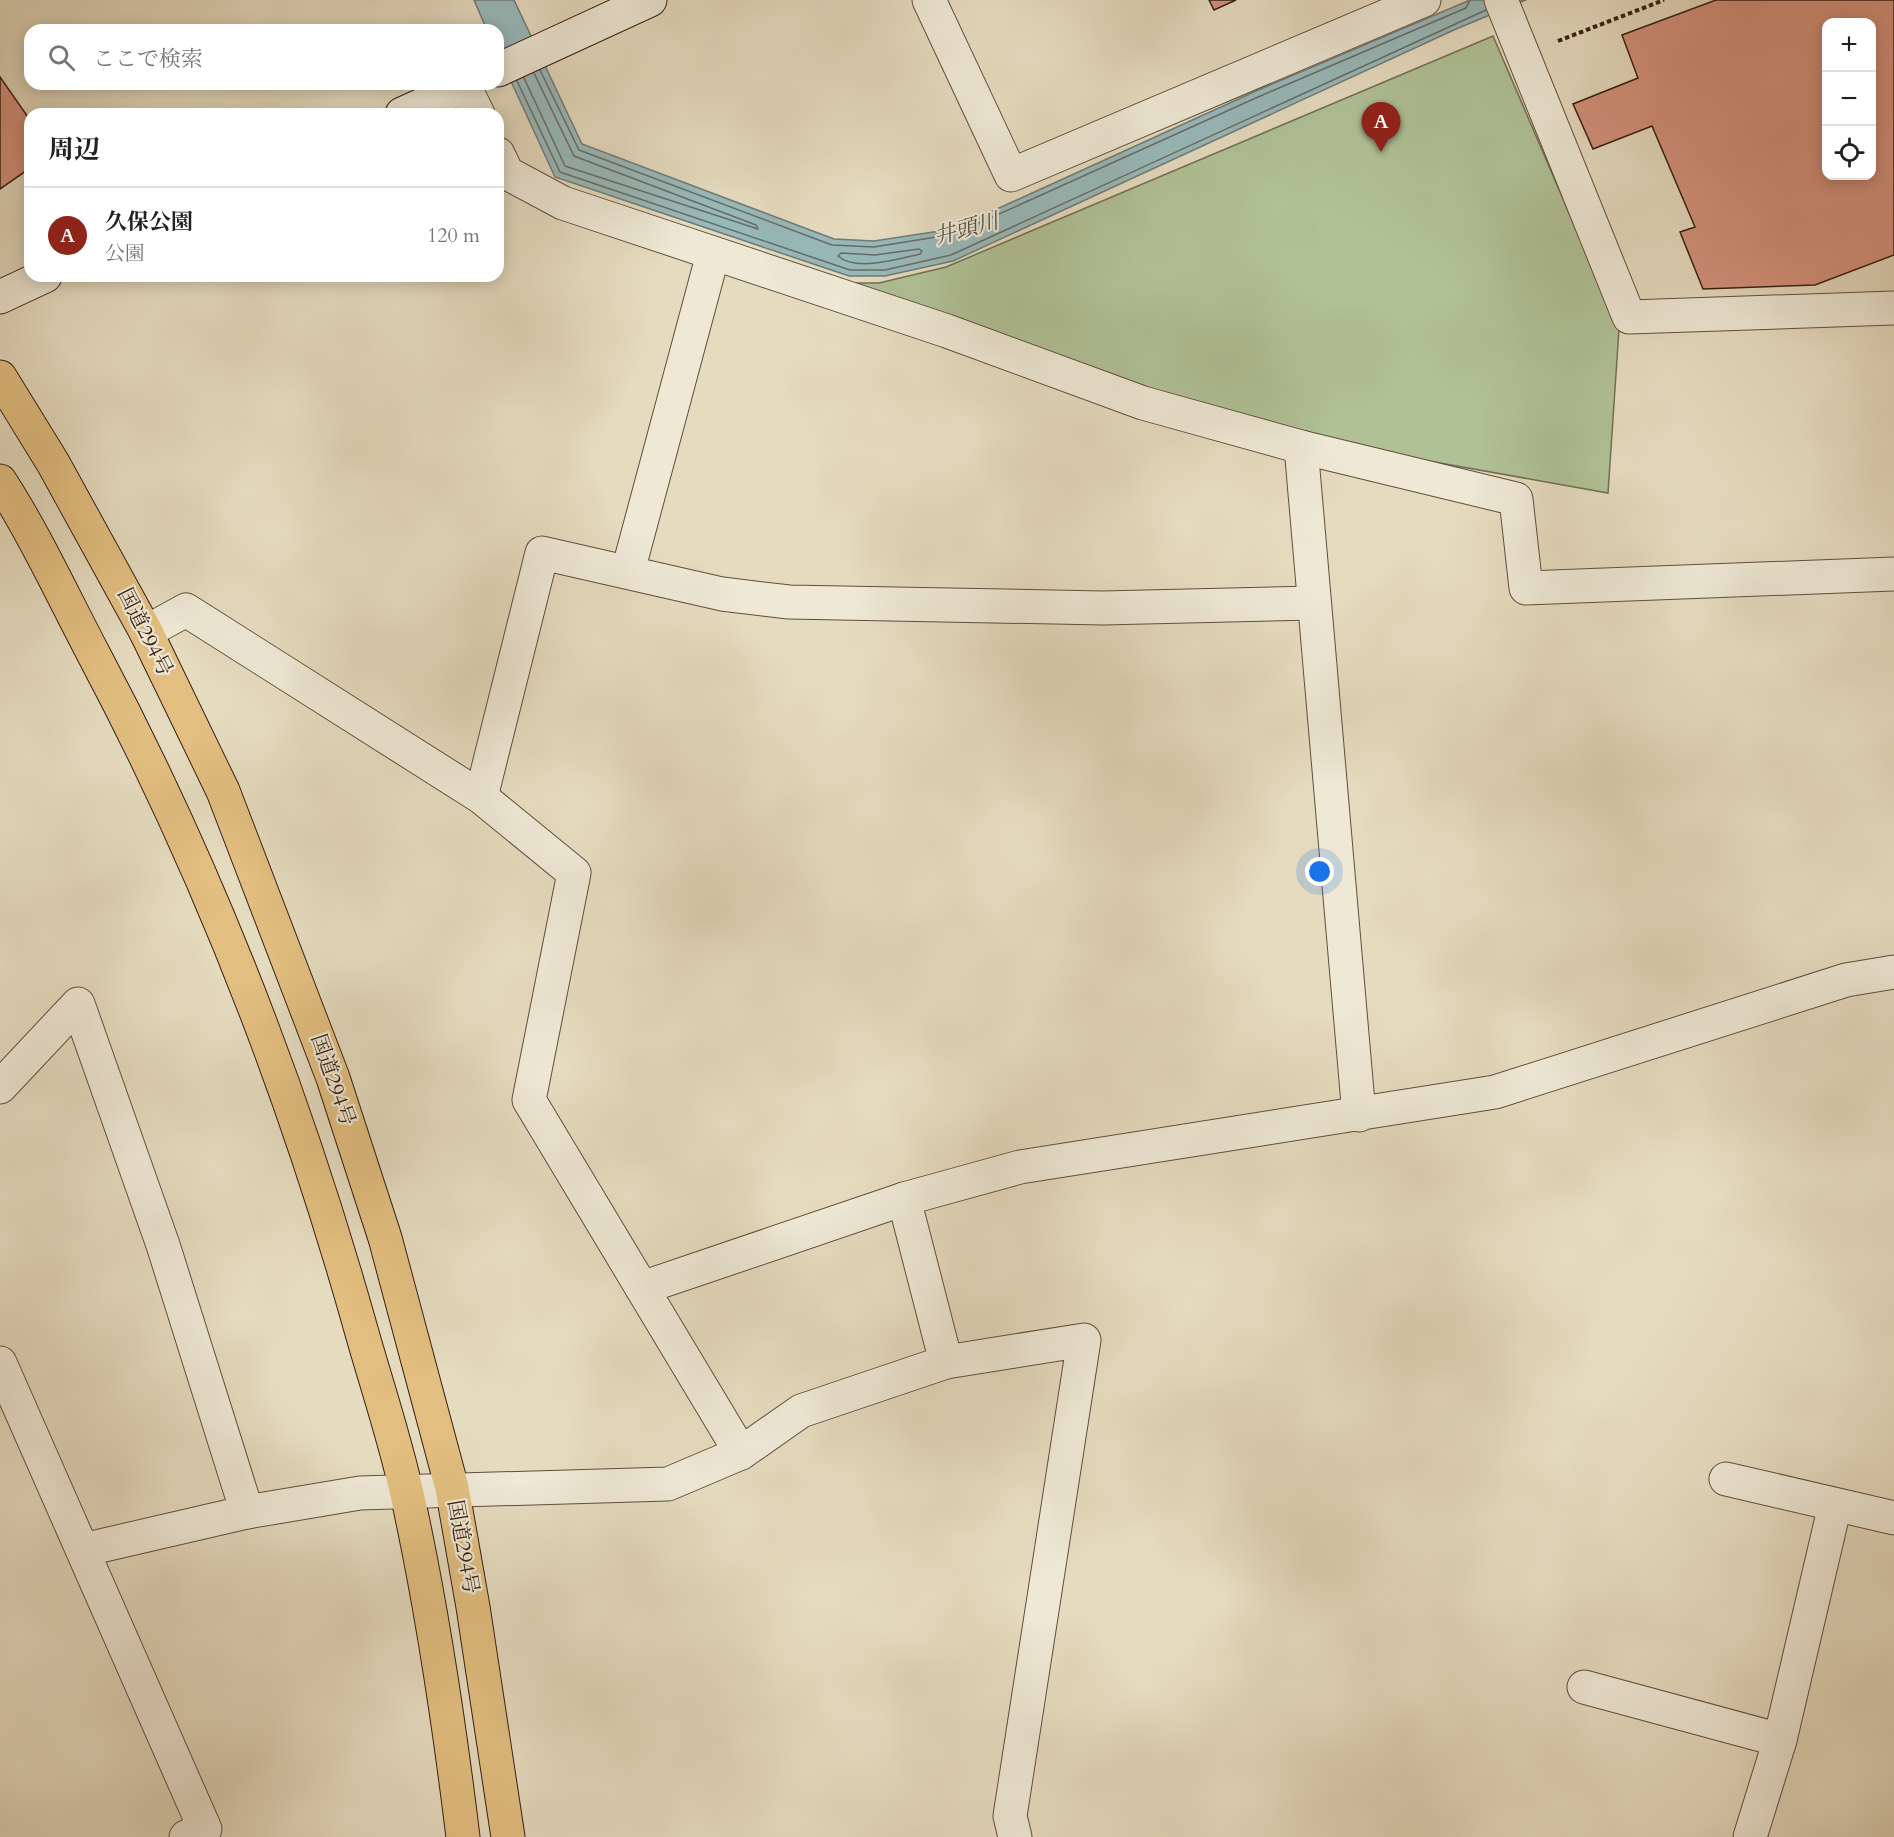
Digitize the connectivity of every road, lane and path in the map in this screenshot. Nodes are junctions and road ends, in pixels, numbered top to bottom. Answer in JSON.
{"nodes":[{"id":1,"x":650,"y":0,"type":"edge"},
{"id":2,"x":929,"y":0,"type":"edge"},
{"id":3,"x":1424,"y":0,"type":"edge"},
{"id":4,"x":1501,"y":0,"type":"edge"},
{"id":5,"x":1664,"y":0,"type":"edge"},
{"id":6,"x":1555,"y":43,"type":"dead end"},
{"id":7,"x":504,"y":67,"type":"edge"},
{"id":8,"x":470,"y":95,"type":"edge"},
{"id":9,"x":423,"y":108,"type":"edge"},
{"id":10,"x":504,"y":167,"type":"edge"},
{"id":11,"x":713,"y":254,"type":"junction"},
{"id":12,"x":32,"y":282,"type":"edge"},
{"id":13,"x":0,"y":297,"type":"edge"},
{"id":14,"x":1894,"y":308,"type":"edge"},
{"id":15,"x":0,"y":377,"type":"edge"},
{"id":16,"x":1301,"y":447,"type":"junction"},
{"id":17,"x":0,"y":481,"type":"edge"},
{"id":18,"x":628,"y":570,"type":"junction"},
{"id":19,"x":1894,"y":574,"type":"edge"},
{"id":20,"x":1313,"y":603,"type":"junction"},
{"id":21,"x":146,"y":632,"type":"junction"},
{"id":22,"x":481,"y":797,"type":"junction"},
{"id":23,"x":1894,"y":972,"type":"edge"},
{"id":24,"x":0,"y":1087,"type":"edge"},
{"id":25,"x":1359,"y":1115,"type":"junction"},
{"id":26,"x":904,"y":1200,"type":"junction"},
{"id":27,"x":642,"y":1288,"type":"junction"},
{"id":28,"x":946,"y":1362,"type":"junction"},
{"id":29,"x":0,"y":1363,"type":"edge"},
{"id":30,"x":741,"y":1453,"type":"junction"},
{"id":31,"x":1726,"y":1479,"type":"dead end"},
{"id":32,"x":452,"y":1488,"type":"junction"},
{"id":33,"x":406,"y":1491,"type":"junction"},
{"id":34,"x":1835,"y":1504,"type":"junction"},
{"id":35,"x":246,"y":1512,"type":"junction"},
{"id":36,"x":1894,"y":1518,"type":"edge"},
{"id":37,"x":83,"y":1550,"type":"junction"},
{"id":38,"x":1584,"y":1687,"type":"dead end"},
{"id":39,"x":1780,"y":1740,"type":"junction"},
{"id":40,"x":186,"y":1837,"type":"edge"},
{"id":41,"x":464,"y":1837,"type":"edge"},
{"id":42,"x":508,"y":1837,"type":"edge"},
{"id":43,"x":1015,"y":1837,"type":"edge"},
{"id":44,"x":1750,"y":1837,"type":"edge"}],
"edges":[{"from":1,"to":7,"type":"street"},
{"from":2,"to":3,"type":"street"},
{"from":4,"to":14,"type":"street"},
{"from":5,"to":6,"type":"path"},
{"from":8,"to":9,"type":"street"},
{"from":10,"to":11,"type":"street"},
{"from":11,"to":16,"type":"street"},
{"from":11,"to":18,"type":"street"},
{"from":12,"to":13,"type":"street"},
{"from":15,"to":21,"type":"highway","name":"国道294号"},
{"from":16,"to":19,"type":"street"},
{"from":16,"to":20,"type":"street"},
{"from":17,"to":33,"type":"highway"},
{"from":18,"to":20,"type":"street"},
{"from":18,"to":22,"type":"street"},
{"from":20,"to":25,"type":"street"},
{"from":21,"to":22,"type":"street"},
{"from":21,"to":32,"type":"highway","name":"国道294号"},
{"from":22,"to":27,"type":"street"},
{"from":23,"to":25,"type":"street"},
{"from":24,"to":35,"type":"street"},
{"from":25,"to":26,"type":"street"},
{"from":26,"to":27,"type":"street"},
{"from":26,"to":28,"type":"street"},
{"from":27,"to":30,"type":"street"},
{"from":28,"to":30,"type":"street"},
{"from":28,"to":43,"type":"street"},
{"from":29,"to":37,"type":"street"},
{"from":30,"to":32,"type":"street"},
{"from":31,"to":34,"type":"street"},
{"from":32,"to":33,"type":"street"},
{"from":32,"to":42,"type":"highway","name":"国道294号"},
{"from":33,"to":35,"type":"street"},
{"from":33,"to":41,"type":"highway"},
{"from":34,"to":36,"type":"street"},
{"from":34,"to":39,"type":"street"},
{"from":35,"to":37,"type":"street"},
{"from":37,"to":40,"type":"street"},
{"from":38,"to":39,"type":"street"},
{"from":39,"to":44,"type":"street"}]}
